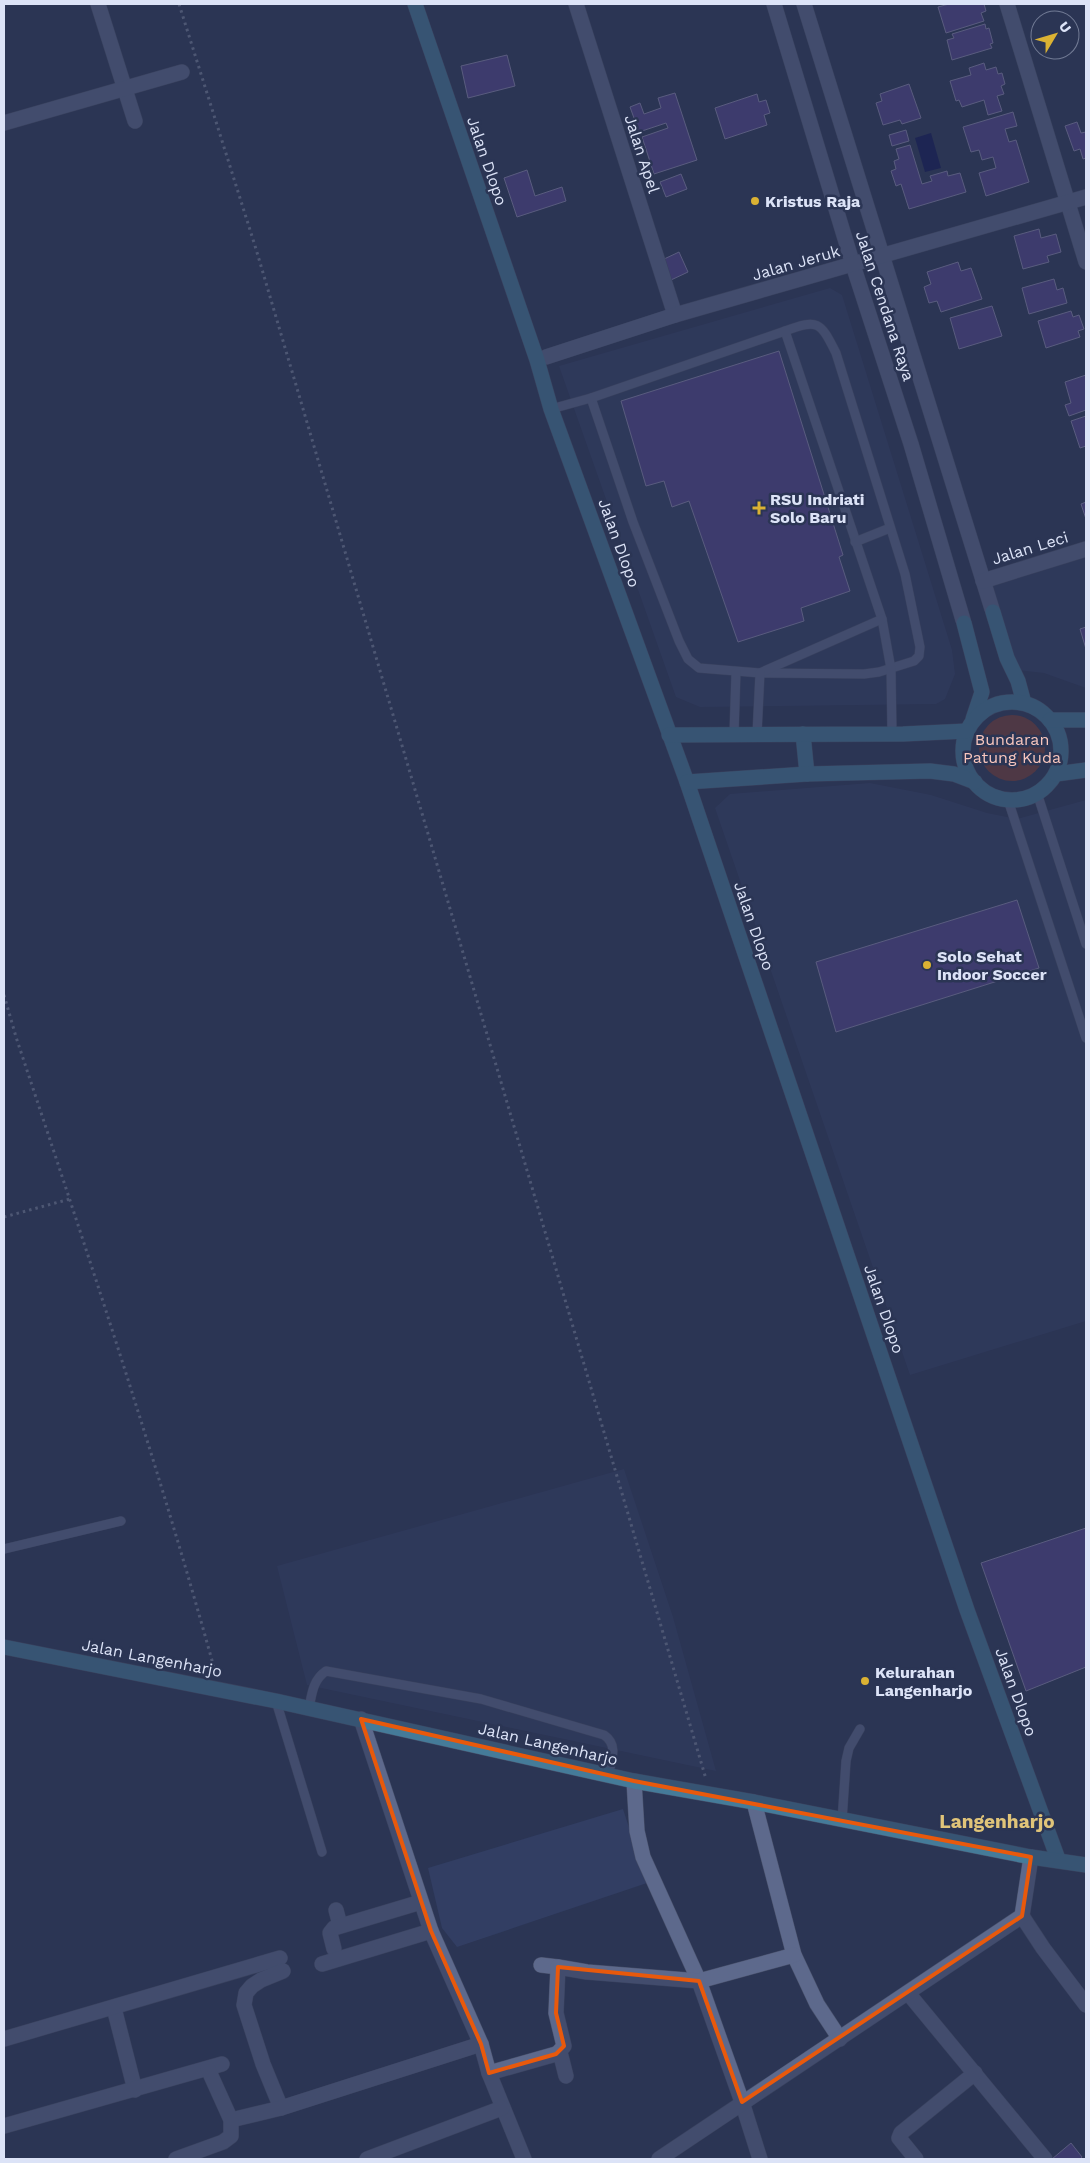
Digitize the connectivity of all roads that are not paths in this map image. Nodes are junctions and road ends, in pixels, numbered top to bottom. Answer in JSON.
{"nodes":[{"id":1,"x":98,"y":4,"type":"edge"},
{"id":2,"x":415,"y":4,"type":"edge"},
{"id":3,"x":576,"y":4,"type":"edge"},
{"id":4,"x":774,"y":4,"type":"edge"},
{"id":5,"x":804,"y":4,"type":"edge"},
{"id":6,"x":1007,"y":4,"type":"edge"},
{"id":7,"x":182,"y":72,"type":"dead end"},
{"id":8,"x":125,"y":88,"type":"junction"},
{"id":9,"x":135,"y":121,"type":"dead end"},
{"id":10,"x":4,"y":123,"type":"edge"},
{"id":11,"x":1086,"y":197,"type":"edge"},
{"id":12,"x":1068,"y":203,"type":"junction"},
{"id":13,"x":882,"y":256,"type":"junction"},
{"id":14,"x":1086,"y":262,"type":"edge"},
{"id":15,"x":853,"y":265,"type":"junction"},
{"id":16,"x":675,"y":315,"type":"junction"},
{"id":17,"x":784,"y":331,"type":"junction"},
{"id":18,"x":546,"y":357,"type":"dead end"},
{"id":19,"x":591,"y":398,"type":"junction"},
{"id":20,"x":551,"y":409,"type":"junction"},
{"id":21,"x":890,"y":528,"type":"junction"},
{"id":22,"x":855,"y":542,"type":"junction"},
{"id":23,"x":1086,"y":549,"type":"edge"},
{"id":24,"x":984,"y":581,"type":"junction"},
{"id":25,"x":882,"y":619,"type":"junction"},
{"id":26,"x":891,"y":669,"type":"junction"},
{"id":27,"x":736,"y":672,"type":"junction"},
{"id":28,"x":760,"y":673,"type":"junction"},
{"id":29,"x":1024,"y":703,"type":"junction"},
{"id":30,"x":1050,"y":720,"type":"junction"},
{"id":31,"x":1086,"y":720,"type":"edge"},
{"id":32,"x":970,"y":726,"type":"junction"},
{"id":33,"x":734,"y":734,"type":"junction"},
{"id":34,"x":758,"y":734,"type":"junction"},
{"id":35,"x":803,"y":734,"type":"junction"},
{"id":36,"x":892,"y":734,"type":"junction"},
{"id":37,"x":669,"y":735,"type":"junction"},
{"id":38,"x":1086,"y":770,"type":"edge"},
{"id":39,"x":807,"y":774,"type":"junction"},
{"id":40,"x":1056,"y":774,"type":"junction"},
{"id":41,"x":687,"y":782,"type":"junction"},
{"id":42,"x":975,"y":782,"type":"junction"},
{"id":43,"x":1037,"y":794,"type":"junction"},
{"id":44,"x":1008,"y":800,"type":"junction"},
{"id":45,"x":1086,"y":944,"type":"edge"},
{"id":46,"x":1086,"y":1038,"type":"edge"},
{"id":47,"x":121,"y":1521,"type":"dead end"},
{"id":48,"x":4,"y":1550,"type":"edge"},
{"id":49,"x":4,"y":1647,"type":"edge"},
{"id":50,"x":276,"y":1701,"type":"junction"},
{"id":51,"x":309,"y":1708,"type":"junction"},
{"id":52,"x":361,"y":1719,"type":"junction"},
{"id":53,"x":860,"y":1729,"type":"dead end"},
{"id":54,"x":608,"y":1776,"type":"junction"},
{"id":55,"x":634,"y":1782,"type":"junction"},
{"id":56,"x":754,"y":1802,"type":"junction"},
{"id":57,"x":842,"y":1821,"type":"junction"},
{"id":58,"x":322,"y":1852,"type":"dead end"},
{"id":59,"x":1031,"y":1857,"type":"junction"},
{"id":60,"x":1058,"y":1859,"type":"junction"},
{"id":61,"x":1086,"y":1865,"type":"edge"},
{"id":62,"x":421,"y":1902,"type":"junction"},
{"id":63,"x":336,"y":1910,"type":"dead end"},
{"id":64,"x":1022,"y":1916,"type":"junction"},
{"id":65,"x":340,"y":1926,"type":"junction"},
{"id":66,"x":431,"y":1931,"type":"junction"},
{"id":67,"x":334,"y":1949,"type":"dead end"},
{"id":68,"x":794,"y":1955,"type":"junction"},
{"id":69,"x":322,"y":1964,"type":"dead end"},
{"id":70,"x":541,"y":1965,"type":"dead end"},
{"id":71,"x":558,"y":1967,"type":"junction"},
{"id":72,"x":699,"y":1981,"type":"junction"},
{"id":73,"x":908,"y":1993,"type":"junction"},
{"id":74,"x":1086,"y":2005,"type":"edge"},
{"id":75,"x":114,"y":2008,"type":"junction"},
{"id":76,"x":4,"y":2039,"type":"edge"},
{"id":77,"x":840,"y":2039,"type":"junction"},
{"id":78,"x":481,"y":2044,"type":"junction"},
{"id":79,"x":557,"y":2054,"type":"junction"},
{"id":80,"x":489,"y":2073,"type":"junction"},
{"id":81,"x":975,"y":2073,"type":"junction"},
{"id":82,"x":566,"y":2076,"type":"dead end"},
{"id":83,"x":135,"y":2090,"type":"junction"},
{"id":84,"x":742,"y":2102,"type":"junction"},
{"id":85,"x":282,"y":2108,"type":"junction"},
{"id":86,"x":502,"y":2108,"type":"junction"},
{"id":87,"x":231,"y":2120,"type":"junction"},
{"id":88,"x":4,"y":2126,"type":"edge"},
{"id":89,"x":176,"y":2159,"type":"edge"},
{"id":90,"x":367,"y":2159,"type":"edge"},
{"id":91,"x":524,"y":2159,"type":"edge"},
{"id":92,"x":659,"y":2159,"type":"edge"},
{"id":93,"x":760,"y":2159,"type":"edge"},
{"id":94,"x":916,"y":2159,"type":"edge"},
{"id":95,"x":1045,"y":2159,"type":"edge"}],
"edges":[{"from":1,"to":8,"type":"street"},
{"from":2,"to":20,"type":"street","name":"Jalan Dlopo"},
{"from":3,"to":16,"type":"street","name":"Jalan Apel"},
{"from":4,"to":15,"type":"street","name":"Jalan Cendana Raya"},
{"from":5,"to":13,"type":"street","name":"Jalan Cendana Raya"},
{"from":6,"to":12,"type":"street"},
{"from":7,"to":8,"type":"street"},
{"from":8,"to":9,"type":"street"},
{"from":8,"to":10,"type":"street"},
{"from":11,"to":12,"type":"street","name":"Jalan Jeruk"},
{"from":12,"to":13,"type":"street","name":"Jalan Jeruk"},
{"from":12,"to":14,"type":"street"},
{"from":13,"to":15,"type":"street","name":"Jalan Jeruk"},
{"from":13,"to":24,"type":"street","name":"Jalan Cendana Raya"},
{"from":15,"to":16,"type":"street","name":"Jalan Jeruk"},
{"from":15,"to":32,"type":"street","name":"Jalan Cendana Raya"},
{"from":16,"to":18,"type":"street","name":"Jalan Jeruk"},
{"from":17,"to":19,"type":"lane"},
{"from":17,"to":21,"type":"lane"},
{"from":17,"to":22,"type":"lane"},
{"from":19,"to":20,"type":"lane"},
{"from":19,"to":27,"type":"lane"},
{"from":20,"to":37,"type":"street","name":"Jalan Dlopo"},
{"from":21,"to":22,"type":"lane"},
{"from":21,"to":26,"type":"lane"},
{"from":22,"to":25,"type":"lane"},
{"from":23,"to":24,"type":"street","name":"Jalan Leci"},
{"from":24,"to":29,"type":"street","name":"Jalan Cendana Raya"},
{"from":25,"to":26,"type":"lane"},
{"from":25,"to":28,"type":"lane"},
{"from":26,"to":28,"type":"lane"},
{"from":26,"to":36,"type":"lane"},
{"from":27,"to":28,"type":"lane"},
{"from":27,"to":33,"type":"lane"},
{"from":28,"to":34,"type":"lane"},
{"from":29,"to":30,"type":"street"},
{"from":29,"to":32,"type":"street"},
{"from":30,"to":31,"type":"street"},
{"from":30,"to":40,"type":"street"},
{"from":32,"to":36,"type":"street"},
{"from":32,"to":42,"type":"street"},
{"from":33,"to":34,"type":"street"},
{"from":33,"to":37,"type":"street"},
{"from":34,"to":35,"type":"street"},
{"from":35,"to":36,"type":"street"},
{"from":35,"to":39,"type":"street"},
{"from":37,"to":41,"type":"street","name":"Jalan Dlopo"},
{"from":38,"to":40,"type":"street"},
{"from":39,"to":41,"type":"street"},
{"from":39,"to":42,"type":"street"},
{"from":40,"to":43,"type":"street"},
{"from":41,"to":60,"type":"street","name":"Jalan Dlopo"},
{"from":42,"to":44,"type":"street"},
{"from":43,"to":44,"type":"street"},
{"from":43,"to":45,"type":"lane"},
{"from":44,"to":46,"type":"lane"},
{"from":47,"to":48,"type":"lane"},
{"from":49,"to":50,"type":"street","name":"Jalan Langenharjo"},
{"from":50,"to":51,"type":"street","name":"Jalan Langenharjo"},
{"from":50,"to":58,"type":"lane"},
{"from":51,"to":52,"type":"street","name":"Jalan Langenharjo"},
{"from":51,"to":54,"type":"lane"},
{"from":52,"to":54,"type":"street","name":"Jalan Langenharjo"},
{"from":52,"to":62,"type":"street"},
{"from":53,"to":57,"type":"lane"},
{"from":54,"to":55,"type":"street","name":"Jalan Langenharjo"},
{"from":55,"to":56,"type":"street","name":"Jalan Langenharjo"},
{"from":55,"to":72,"type":"street"},
{"from":56,"to":57,"type":"street","name":"Jalan Langenharjo"},
{"from":56,"to":68,"type":"street"},
{"from":57,"to":59,"type":"street","name":"Jalan Langenharjo"},
{"from":59,"to":60,"type":"street","name":"Jalan Langenharjo"},
{"from":59,"to":64,"type":"street"},
{"from":60,"to":61,"type":"street","name":"Jalan Langenharjo"},
{"from":62,"to":65,"type":"street"},
{"from":62,"to":66,"type":"street"},
{"from":63,"to":65,"type":"street"},
{"from":64,"to":73,"type":"street"},
{"from":64,"to":74,"type":"street"},
{"from":65,"to":67,"type":"street"},
{"from":66,"to":69,"type":"street"},
{"from":66,"to":78,"type":"street"},
{"from":68,"to":72,"type":"street"},
{"from":68,"to":77,"type":"street"},
{"from":70,"to":71,"type":"street"},
{"from":71,"to":72,"type":"street"},
{"from":71,"to":79,"type":"street"},
{"from":72,"to":84,"type":"street"},
{"from":73,"to":77,"type":"street"},
{"from":73,"to":81,"type":"street"},
{"from":75,"to":76,"type":"street"},
{"from":75,"to":83,"type":"street"},
{"from":75,"to":85,"type":"street"},
{"from":77,"to":84,"type":"street"},
{"from":78,"to":80,"type":"street"},
{"from":78,"to":85,"type":"street"},
{"from":79,"to":80,"type":"street"},
{"from":79,"to":82,"type":"street"},
{"from":80,"to":86,"type":"street"},
{"from":81,"to":94,"type":"street"},
{"from":81,"to":95,"type":"street"},
{"from":83,"to":87,"type":"street"},
{"from":83,"to":88,"type":"street"},
{"from":84,"to":92,"type":"street"},
{"from":84,"to":93,"type":"street"},
{"from":85,"to":87,"type":"street"},
{"from":86,"to":90,"type":"street"},
{"from":86,"to":91,"type":"street"},
{"from":87,"to":89,"type":"street"}]}
